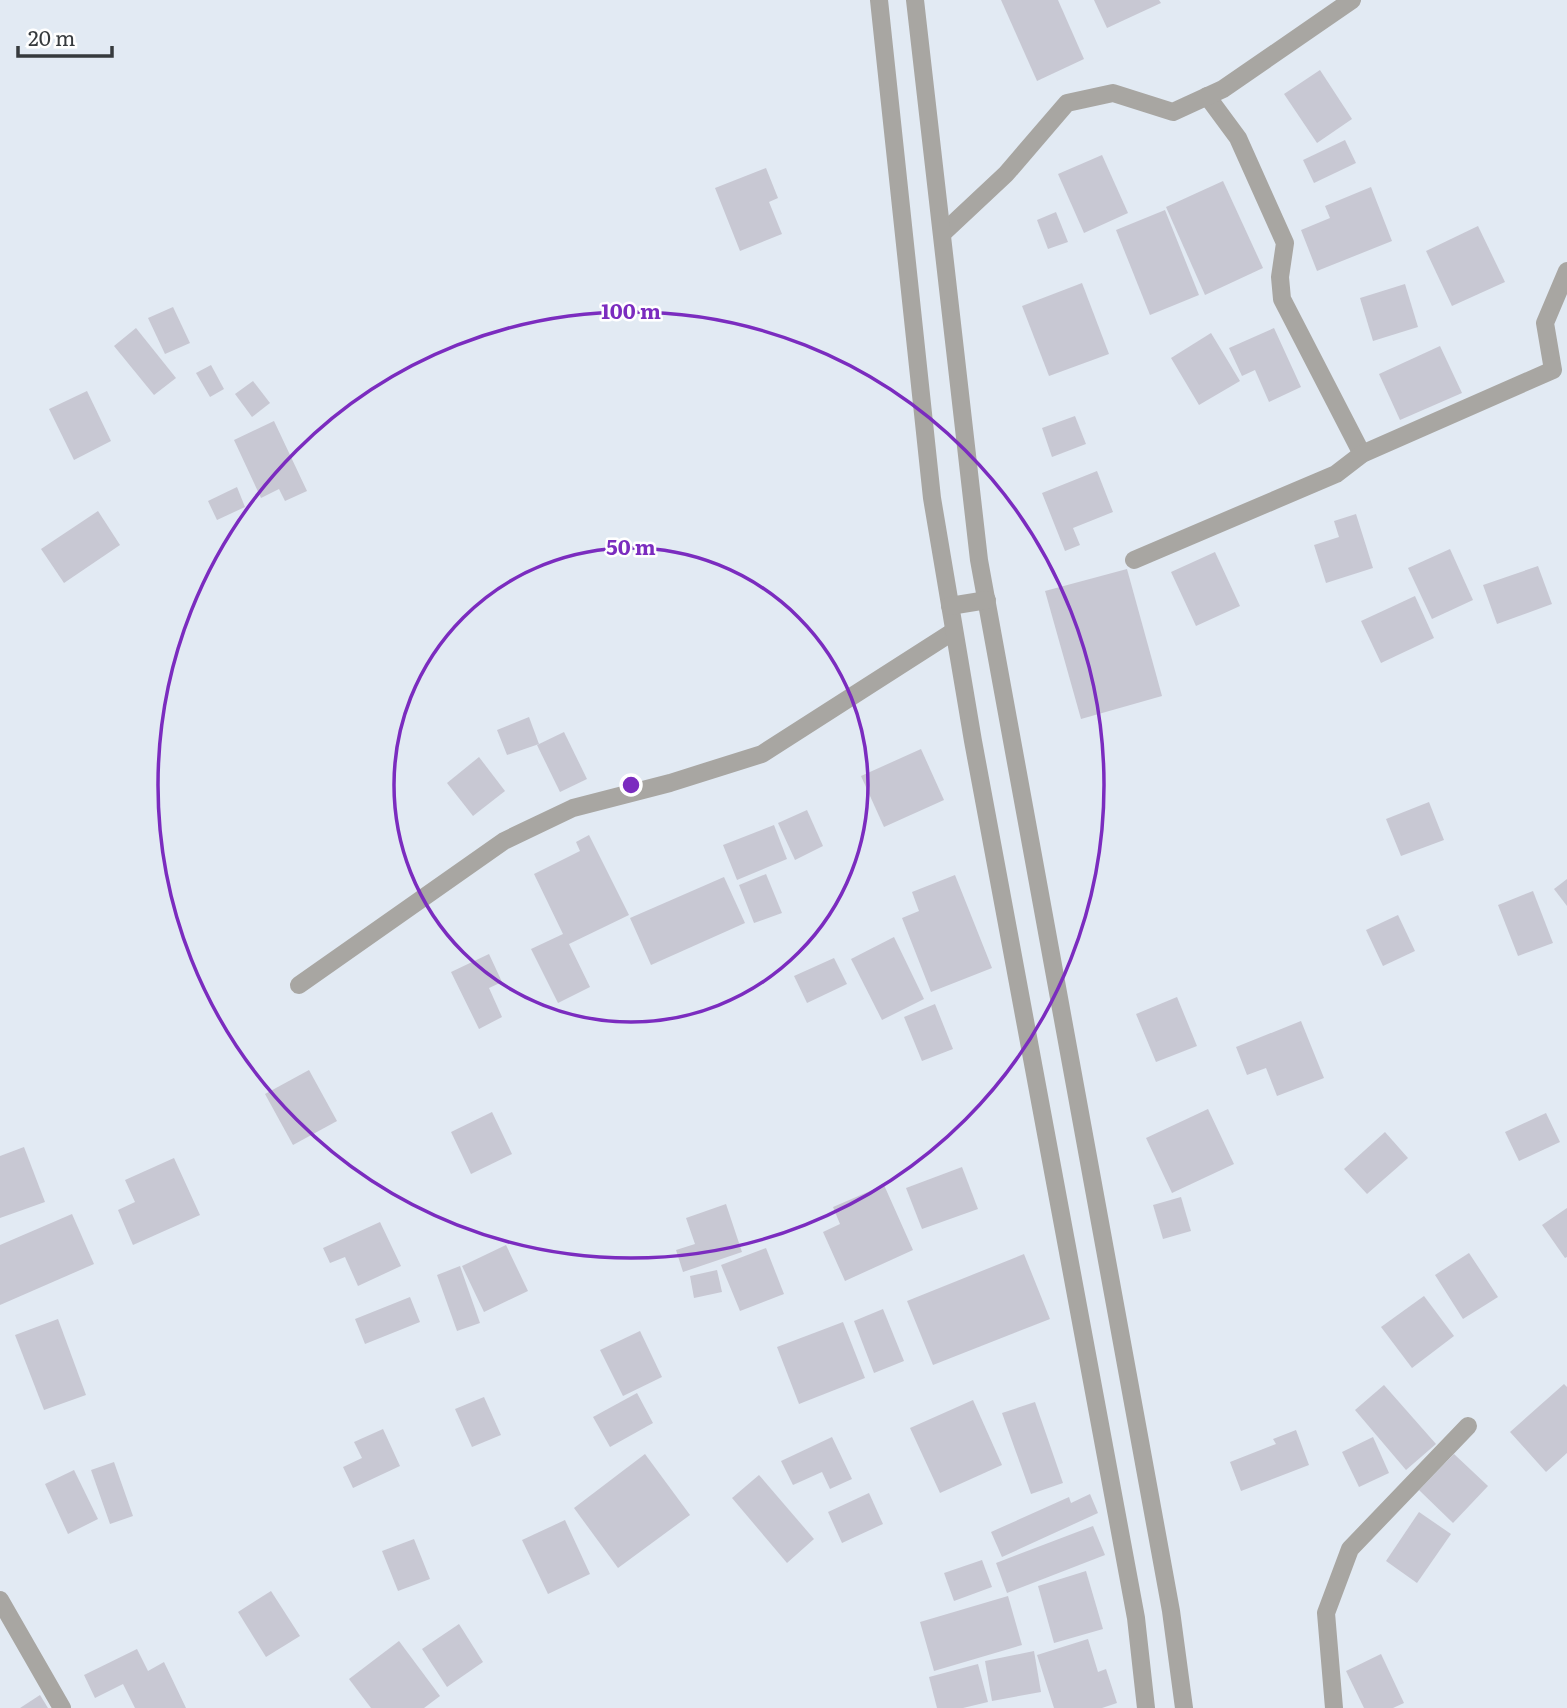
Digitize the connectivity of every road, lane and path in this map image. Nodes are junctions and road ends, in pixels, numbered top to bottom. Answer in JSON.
{"nodes":[{"id":1,"x":879,"y":0,"type":"edge"},
{"id":2,"x":915,"y":0,"type":"edge"},
{"id":3,"x":1352,"y":0,"type":"edge"},
{"id":4,"x":1207,"y":96,"type":"junction"},
{"id":5,"x":943,"y":233,"type":"junction"},
{"id":6,"x":1567,"y":271,"type":"edge"},
{"id":7,"x":1362,"y":454,"type":"junction"},
{"id":8,"x":1134,"y":560,"type":"dead end"},
{"id":9,"x":987,"y":600,"type":"junction"},
{"id":10,"x":950,"y":606,"type":"junction"},
{"id":11,"x":954,"y":631,"type":"junction"},
{"id":12,"x":299,"y":985,"type":"dead end"},
{"id":13,"x":1468,"y":1426,"type":"dead end"},
{"id":14,"x":0,"y":1600,"type":"edge"},
{"id":15,"x":62,"y":1708,"type":"edge"},
{"id":16,"x":1146,"y":1708,"type":"edge"},
{"id":17,"x":1184,"y":1708,"type":"edge"},
{"id":18,"x":1334,"y":1708,"type":"edge"}],
"edges":[{"from":1,"to":10,"type":"street"},
{"from":2,"to":5,"type":"street"},
{"from":3,"to":4,"type":"street"},
{"from":4,"to":5,"type":"street"},
{"from":4,"to":7,"type":"street"},
{"from":5,"to":9,"type":"street"},
{"from":6,"to":7,"type":"street"},
{"from":7,"to":8,"type":"street"},
{"from":9,"to":10,"type":"street"},
{"from":9,"to":17,"type":"street"},
{"from":10,"to":11,"type":"street"},
{"from":11,"to":12,"type":"street"},
{"from":11,"to":16,"type":"street"},
{"from":13,"to":18,"type":"street"},
{"from":14,"to":15,"type":"street"}]}
